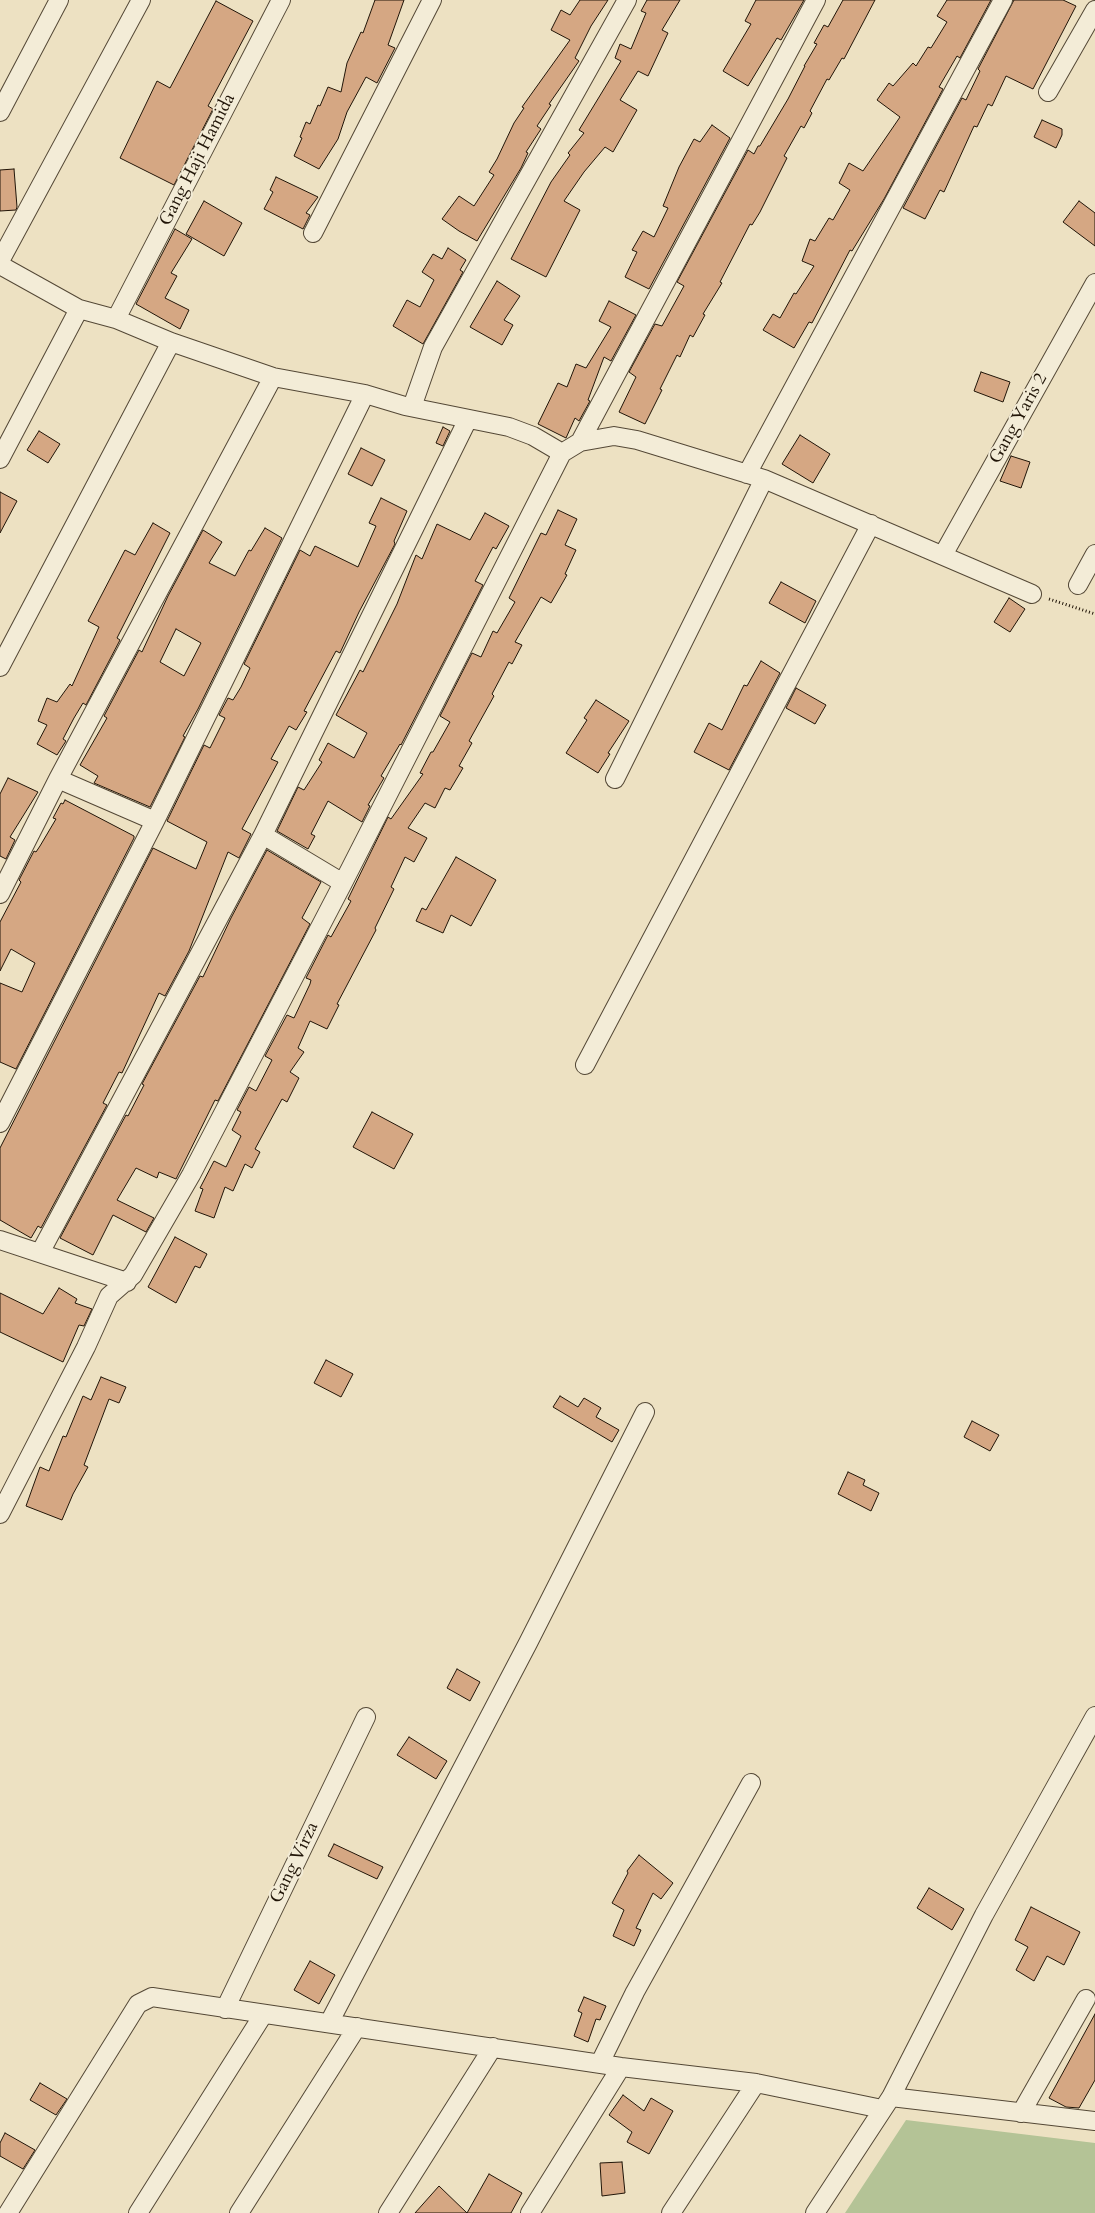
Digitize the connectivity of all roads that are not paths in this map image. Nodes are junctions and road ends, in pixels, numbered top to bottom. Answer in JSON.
{"nodes":[{"id":1,"x":59,"y":0,"type":"edge"},
{"id":2,"x":141,"y":0,"type":"edge"},
{"id":3,"x":281,"y":0,"type":"edge"},
{"id":4,"x":432,"y":0,"type":"edge"},
{"id":5,"x":627,"y":0,"type":"edge"},
{"id":6,"x":816,"y":0,"type":"edge"},
{"id":7,"x":1003,"y":0,"type":"edge"},
{"id":8,"x":1095,"y":10,"type":"edge"},
{"id":9,"x":1048,"y":92,"type":"dead end"},
{"id":10,"x":0,"y":112,"type":"edge"},
{"id":11,"x":313,"y":233,"type":"dead end"},
{"id":12,"x":0,"y":261,"type":"edge"},
{"id":13,"x":0,"y":265,"type":"edge"},
{"id":14,"x":1095,"y":283,"type":"edge"},
{"id":15,"x":79,"y":309,"type":"junction"},
{"id":16,"x":116,"y":319,"type":"junction"},
{"id":17,"x":171,"y":342,"type":"junction"},
{"id":18,"x":272,"y":377,"type":"junction"},
{"id":19,"x":365,"y":394,"type":"junction"},
{"id":20,"x":412,"y":407,"type":"junction"},
{"id":21,"x":468,"y":419,"type":"junction"},
{"id":22,"x":580,"y":442,"type":"junction"},
{"id":23,"x":562,"y":453,"type":"junction"},
{"id":24,"x":0,"y":459,"type":"edge"},
{"id":25,"x":747,"y":474,"type":"junction"},
{"id":26,"x":764,"y":479,"type":"junction"},
{"id":27,"x":871,"y":524,"type":"junction"},
{"id":28,"x":1095,"y":554,"type":"edge"},
{"id":29,"x":943,"y":555,"type":"junction"},
{"id":30,"x":1078,"y":585,"type":"dead end"},
{"id":31,"x":1032,"y":594,"type":"road end"},
{"id":32,"x":0,"y":667,"type":"edge"},
{"id":33,"x":58,"y":779,"type":"junction"},
{"id":34,"x":615,"y":779,"type":"dead end"},
{"id":35,"x":155,"y":821,"type":"junction"},
{"id":36,"x":263,"y":835,"type":"junction"},
{"id":37,"x":343,"y":883,"type":"junction"},
{"id":38,"x":0,"y":894,"type":"edge"},
{"id":39,"x":585,"y":1065,"type":"dead end"},
{"id":40,"x":0,"y":1123,"type":"edge"},
{"id":41,"x":0,"y":1240,"type":"edge"},
{"id":42,"x":40,"y":1253,"type":"junction"},
{"id":43,"x":126,"y":1282,"type":"junction"},
{"id":44,"x":645,"y":1412,"type":"dead end"},
{"id":45,"x":0,"y":1514,"type":"edge"},
{"id":46,"x":1095,"y":1716,"type":"edge"},
{"id":47,"x":366,"y":1717,"type":"dead end"},
{"id":48,"x":751,"y":1783,"type":"dead end"},
{"id":49,"x":1086,"y":1999,"type":"dead end"},
{"id":50,"x":225,"y":2009,"type":"junction"},
{"id":51,"x":263,"y":2014,"type":"junction"},
{"id":52,"x":329,"y":2023,"type":"junction"},
{"id":53,"x":357,"y":2027,"type":"junction"},
{"id":54,"x":493,"y":2047,"type":"junction"},
{"id":55,"x":600,"y":2062,"type":"junction"},
{"id":56,"x":621,"y":2067,"type":"junction"},
{"id":57,"x":756,"y":2083,"type":"junction"},
{"id":58,"x":887,"y":2103,"type":"junction"},
{"id":59,"x":1021,"y":2112,"type":"junction"},
{"id":60,"x":1095,"y":2121,"type":"edge"},
{"id":61,"x":8,"y":2213,"type":"edge"},
{"id":62,"x":138,"y":2213,"type":"edge"},
{"id":63,"x":239,"y":2213,"type":"edge"},
{"id":64,"x":388,"y":2213,"type":"edge"},
{"id":65,"x":530,"y":2213,"type":"edge"},
{"id":66,"x":671,"y":2213,"type":"edge"},
{"id":67,"x":815,"y":2213,"type":"edge"}],
"edges":[{"from":1,"to":10,"type":"street"},
{"from":2,"to":12,"type":"street"},
{"from":3,"to":16,"type":"street","name":"Gang Haji Hamida"},
{"from":4,"to":11,"type":"street"},
{"from":5,"to":20,"type":"street"},
{"from":6,"to":22,"type":"street"},
{"from":7,"to":25,"type":"street"},
{"from":8,"to":9,"type":"street"},
{"from":13,"to":15,"type":"street"},
{"from":14,"to":29,"type":"street","name":"Gang Yaris 2"},
{"from":15,"to":16,"type":"street"},
{"from":15,"to":24,"type":"street"},
{"from":16,"to":17,"type":"street"},
{"from":17,"to":18,"type":"street"},
{"from":17,"to":32,"type":"street"},
{"from":18,"to":19,"type":"street"},
{"from":18,"to":33,"type":"street"},
{"from":19,"to":20,"type":"street"},
{"from":19,"to":35,"type":"street"},
{"from":20,"to":21,"type":"street"},
{"from":21,"to":23,"type":"street"},
{"from":21,"to":36,"type":"street"},
{"from":22,"to":23,"type":"street"},
{"from":22,"to":25,"type":"street"},
{"from":23,"to":37,"type":"street"},
{"from":25,"to":26,"type":"street"},
{"from":26,"to":27,"type":"street"},
{"from":26,"to":34,"type":"street"},
{"from":27,"to":29,"type":"street"},
{"from":27,"to":39,"type":"street"},
{"from":28,"to":30,"type":"street"},
{"from":29,"to":31,"type":"street"},
{"from":33,"to":35,"type":"street"},
{"from":33,"to":38,"type":"street"},
{"from":35,"to":40,"type":"street"},
{"from":36,"to":37,"type":"street"},
{"from":36,"to":42,"type":"street"},
{"from":37,"to":43,"type":"street"},
{"from":41,"to":42,"type":"street"},
{"from":42,"to":43,"type":"street"},
{"from":43,"to":45,"type":"street"},
{"from":44,"to":52,"type":"street"},
{"from":46,"to":58,"type":"street"},
{"from":47,"to":50,"type":"street","name":"Gang Virza"},
{"from":48,"to":55,"type":"street"},
{"from":49,"to":59,"type":"street"},
{"from":50,"to":51,"type":"street"},
{"from":50,"to":61,"type":"street"},
{"from":51,"to":52,"type":"street"},
{"from":51,"to":62,"type":"street"},
{"from":52,"to":53,"type":"street"},
{"from":53,"to":54,"type":"street"},
{"from":53,"to":63,"type":"street"},
{"from":54,"to":55,"type":"street"},
{"from":54,"to":64,"type":"street"},
{"from":55,"to":56,"type":"street"},
{"from":56,"to":57,"type":"street"},
{"from":56,"to":65,"type":"street"},
{"from":57,"to":58,"type":"street"},
{"from":57,"to":66,"type":"street"},
{"from":58,"to":59,"type":"street"},
{"from":58,"to":67,"type":"street"},
{"from":59,"to":60,"type":"street"}]}
